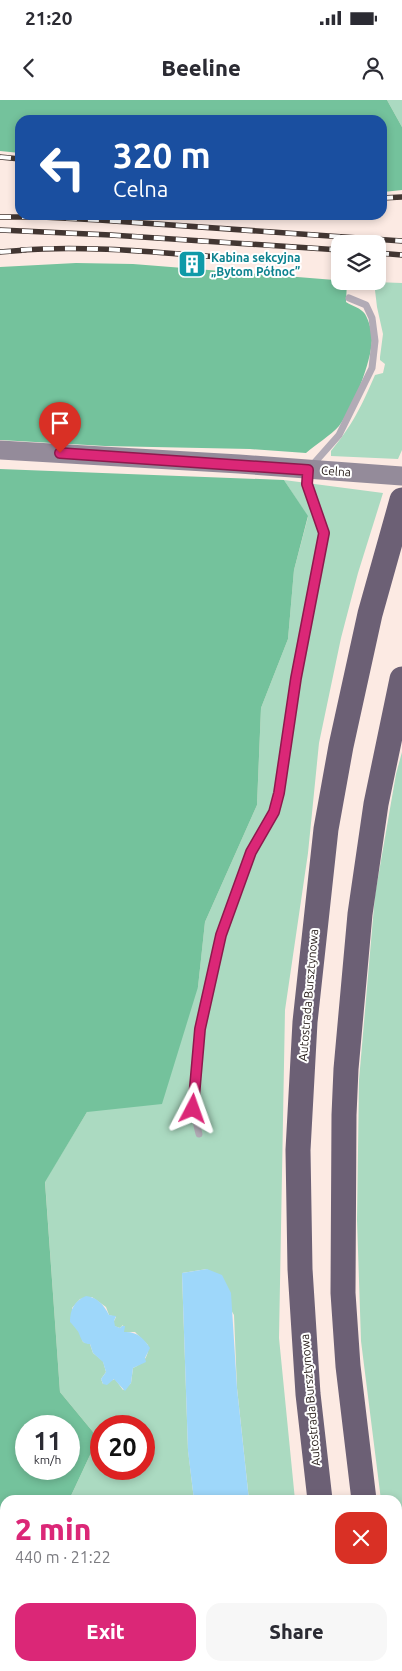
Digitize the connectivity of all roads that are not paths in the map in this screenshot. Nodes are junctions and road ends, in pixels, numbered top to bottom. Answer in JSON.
{"nodes":[{"id":1,"x":350,"y":298,"type":"dead end"},
{"id":2,"x":0,"y":450,"type":"edge"},
{"id":3,"x":308,"y":470,"type":"junction"},
{"id":4,"x":402,"y":476,"type":"edge"},
{"id":5,"x":402,"y":500,"type":"edge"},
{"id":6,"x":402,"y":679,"type":"edge"},
{"id":7,"x":199,"y":1134,"type":"dead end"},
{"id":8,"x":319,"y":1495,"type":"edge"},
{"id":9,"x":363,"y":1495,"type":"edge"}],
"edges":[{"from":1,"to":3,"type":"lane"},
{"from":2,"to":3,"type":"street","name":"Celna"},
{"from":3,"to":4,"type":"street","name":"Celna"},
{"from":3,"to":7,"type":"lane"},
{"from":5,"to":8,"type":"highway","name":"Autostrada Bursztynowa"},
{"from":6,"to":9,"type":"highway"}]}
